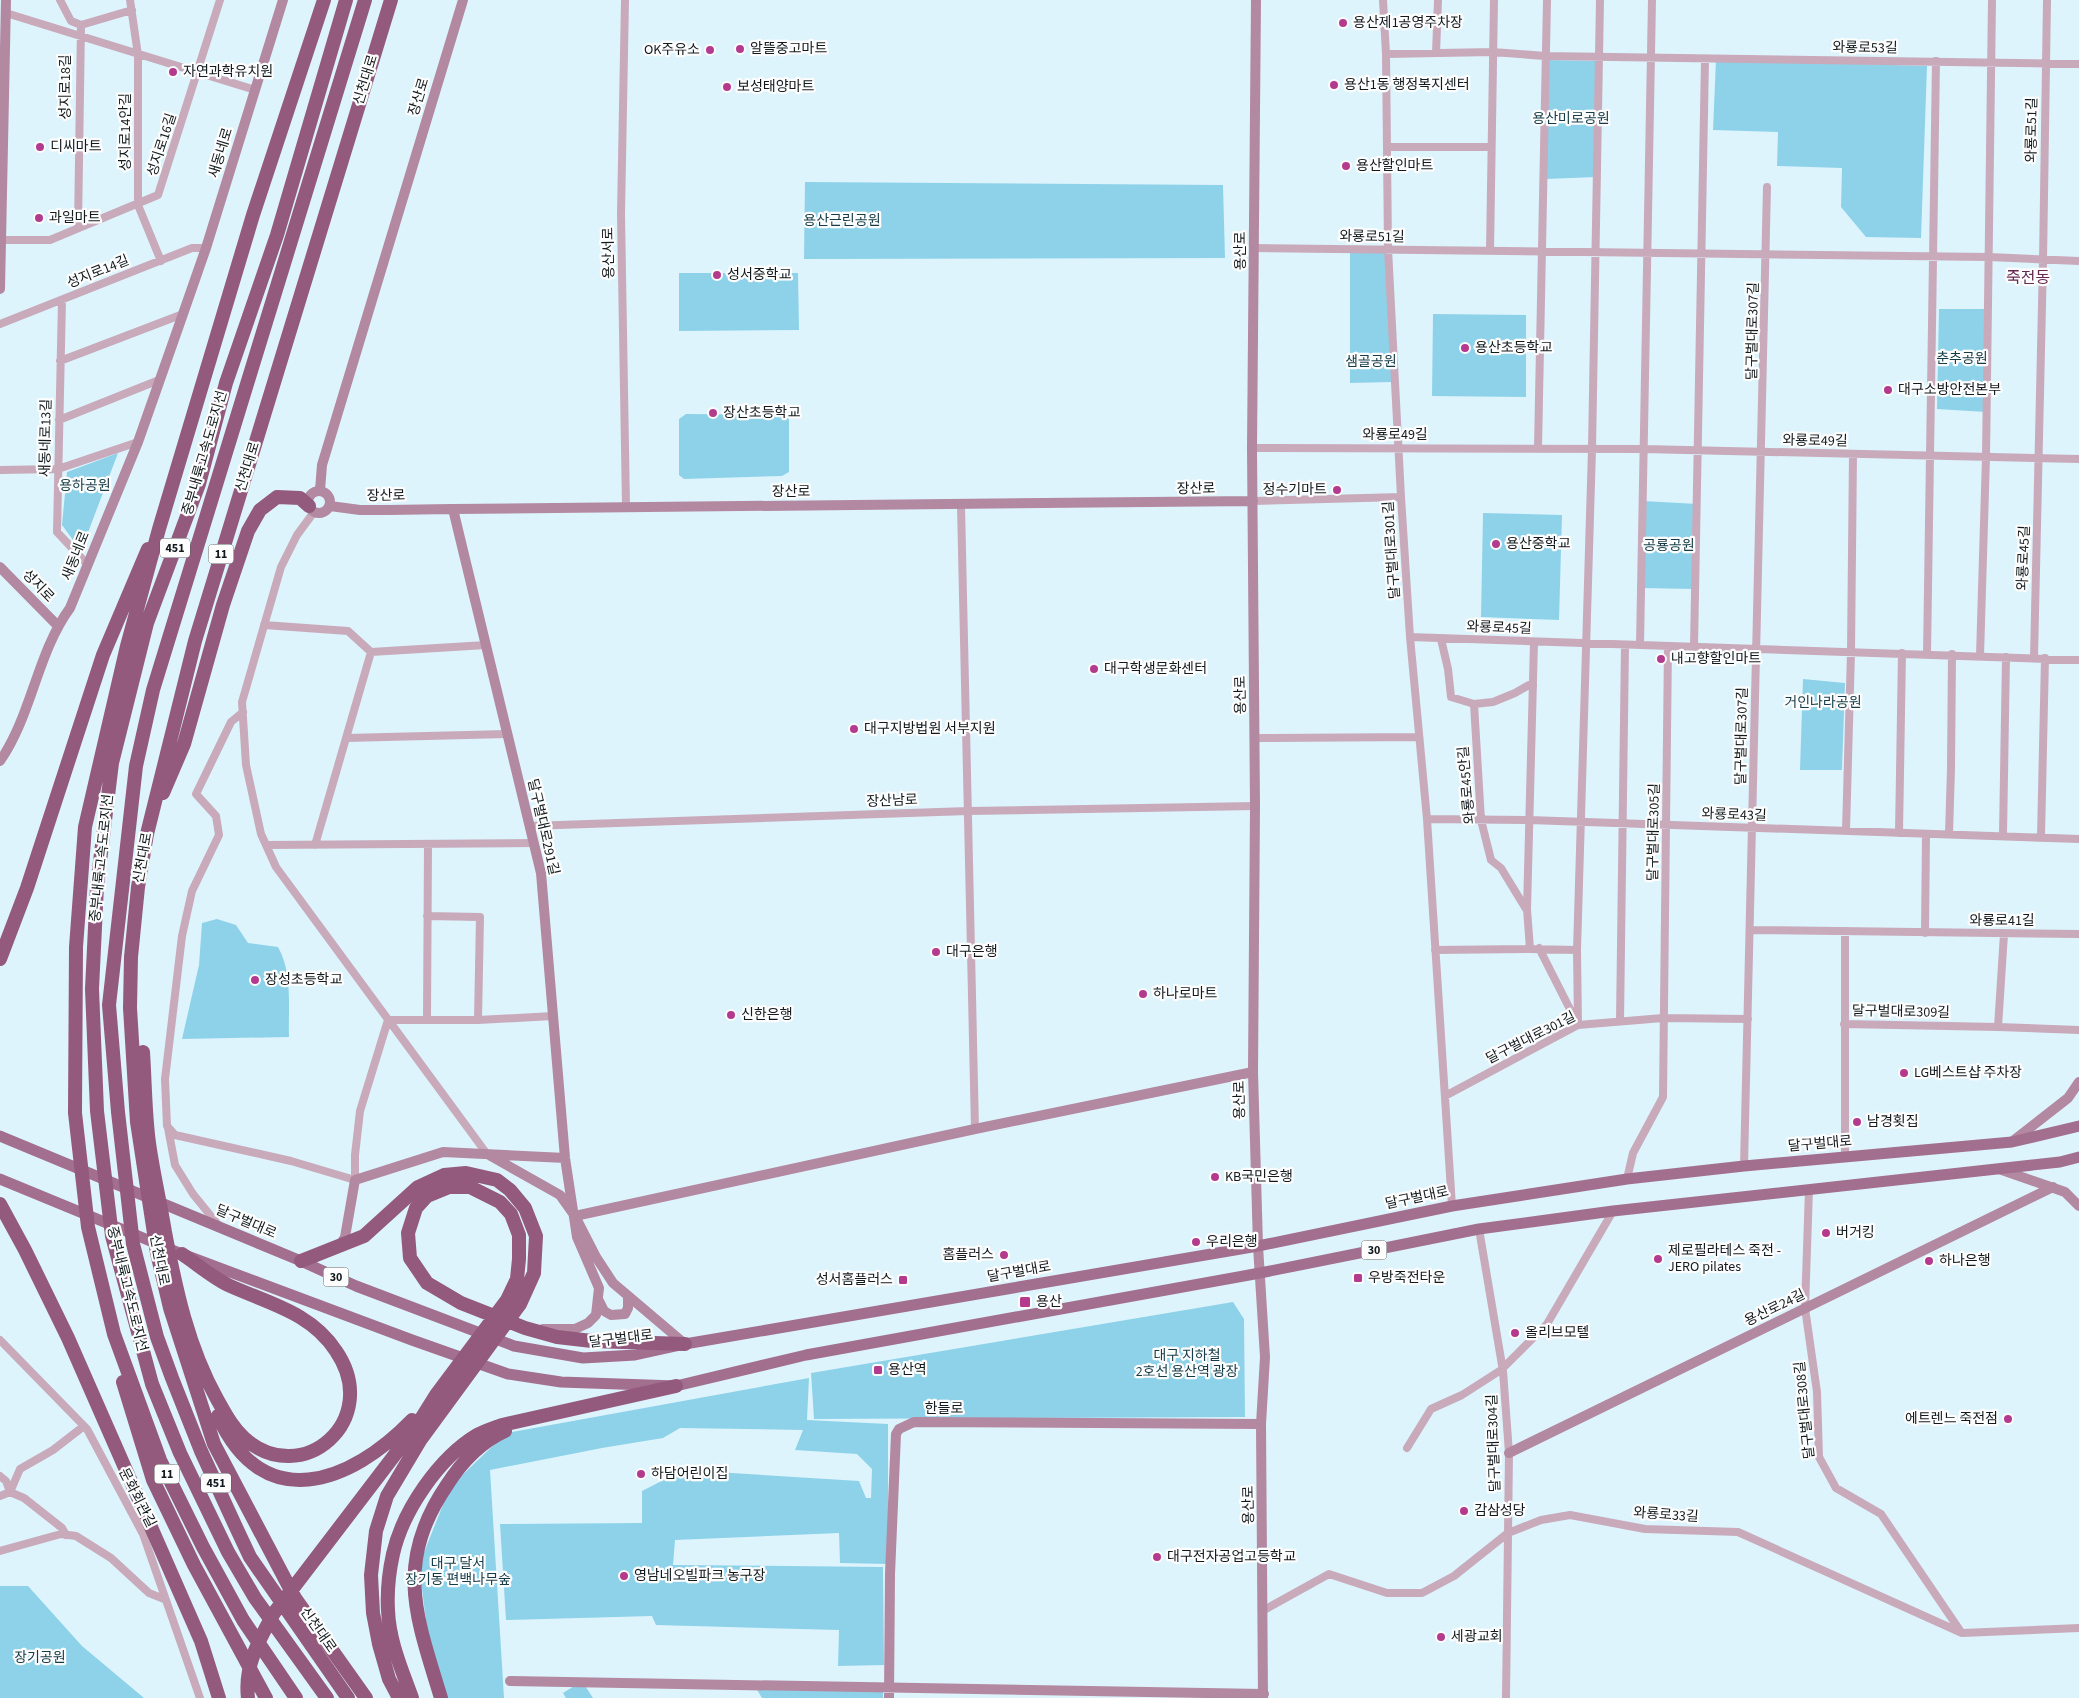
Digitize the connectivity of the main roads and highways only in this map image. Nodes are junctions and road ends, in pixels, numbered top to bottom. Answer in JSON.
{"nodes":[{"id":1,"x":324,"y":0,"type":"edge"},
{"id":2,"x":346,"y":0,"type":"edge"},
{"id":3,"x":365,"y":0,"type":"edge"},
{"id":4,"x":391,"y":0,"type":"edge"},
{"id":5,"x":312,"y":509,"type":"road end"},
{"id":6,"x":160,"y":529,"type":"junction"},
{"id":7,"x":148,"y":828,"type":"junction"},
{"id":8,"x":131,"y":957,"type":"junction"},
{"id":9,"x":0,"y":959,"type":"edge"},
{"id":10,"x":2079,"y":1126,"type":"edge"},
{"id":11,"x":0,"y":1136,"type":"edge"},
{"id":12,"x":2079,"y":1157,"type":"edge"},
{"id":13,"x":0,"y":1179,"type":"edge"},
{"id":14,"x":0,"y":1204,"type":"edge"},
{"id":15,"x":182,"y":1254,"type":"junction"},
{"id":16,"x":301,"y":1261,"type":"junction"},
{"id":17,"x":514,"y":1302,"type":"junction"},
{"id":18,"x":114,"y":1334,"type":"junction"},
{"id":19,"x":685,"y":1344,"type":"junction"},
{"id":20,"x":205,"y":1377,"type":"junction"},
{"id":21,"x":676,"y":1386,"type":"junction"},
{"id":22,"x":442,"y":1398,"type":"junction"},
{"id":23,"x":531,"y":1419,"type":"junction"},
{"id":24,"x":219,"y":1698,"type":"edge"},
{"id":25,"x":248,"y":1698,"type":"edge"},
{"id":26,"x":266,"y":1698,"type":"edge"},
{"id":27,"x":296,"y":1698,"type":"edge"},
{"id":28,"x":327,"y":1698,"type":"edge"},
{"id":29,"x":348,"y":1698,"type":"edge"},
{"id":30,"x":366,"y":1698,"type":"edge"},
{"id":31,"x":399,"y":1698,"type":"edge"},
{"id":32,"x":412,"y":1698,"type":"edge"},
{"id":33,"x":441,"y":1698,"type":"edge"}],
"edges":[{"from":1,"to":6,"type":"highway","number":"11"},
{"from":2,"to":28,"type":"highway","name":"중부내륙고속도로지선","number":"451"},
{"from":3,"to":29,"type":"highway","name":"중부내륙고속도로지선","number":"451"},
{"from":4,"to":7,"type":"highway","name":"신천대로","number":"11"},
{"from":5,"to":7,"type":"highway"},
{"from":6,"to":9,"type":"highway"},
{"from":6,"to":18,"type":"highway","number":"11"},
{"from":7,"to":8,"type":"highway","name":"신천대로","number":"11"},
{"from":8,"to":20,"type":"highway"},
{"from":8,"to":30,"type":"highway","name":"신천대로","number":"11"},
{"from":10,"to":19,"type":"main road","name":"달구벌대로","number":"30"},
{"from":11,"to":16,"type":"main road","name":"달구벌대로","number":"30"},
{"from":12,"to":21,"type":"main road","number":"30"},
{"from":13,"to":15,"type":"main road","number":"30"},
{"from":14,"to":24,"type":"highway"},
{"from":15,"to":20,"type":"highway"},
{"from":15,"to":21,"type":"main road","number":"30"},
{"from":16,"to":17,"type":"highway"},
{"from":16,"to":19,"type":"main road","name":"달구벌대로","number":"30"},
{"from":17,"to":19,"type":"highway"},
{"from":17,"to":22,"type":"highway"},
{"from":18,"to":26,"type":"highway"},
{"from":18,"to":27,"type":"highway","number":"11"},
{"from":20,"to":22,"type":"highway"},
{"from":21,"to":23,"type":"highway"},
{"from":22,"to":25,"type":"highway"},
{"from":22,"to":31,"type":"highway"},
{"from":23,"to":32,"type":"highway"},
{"from":23,"to":33,"type":"highway"}]}
